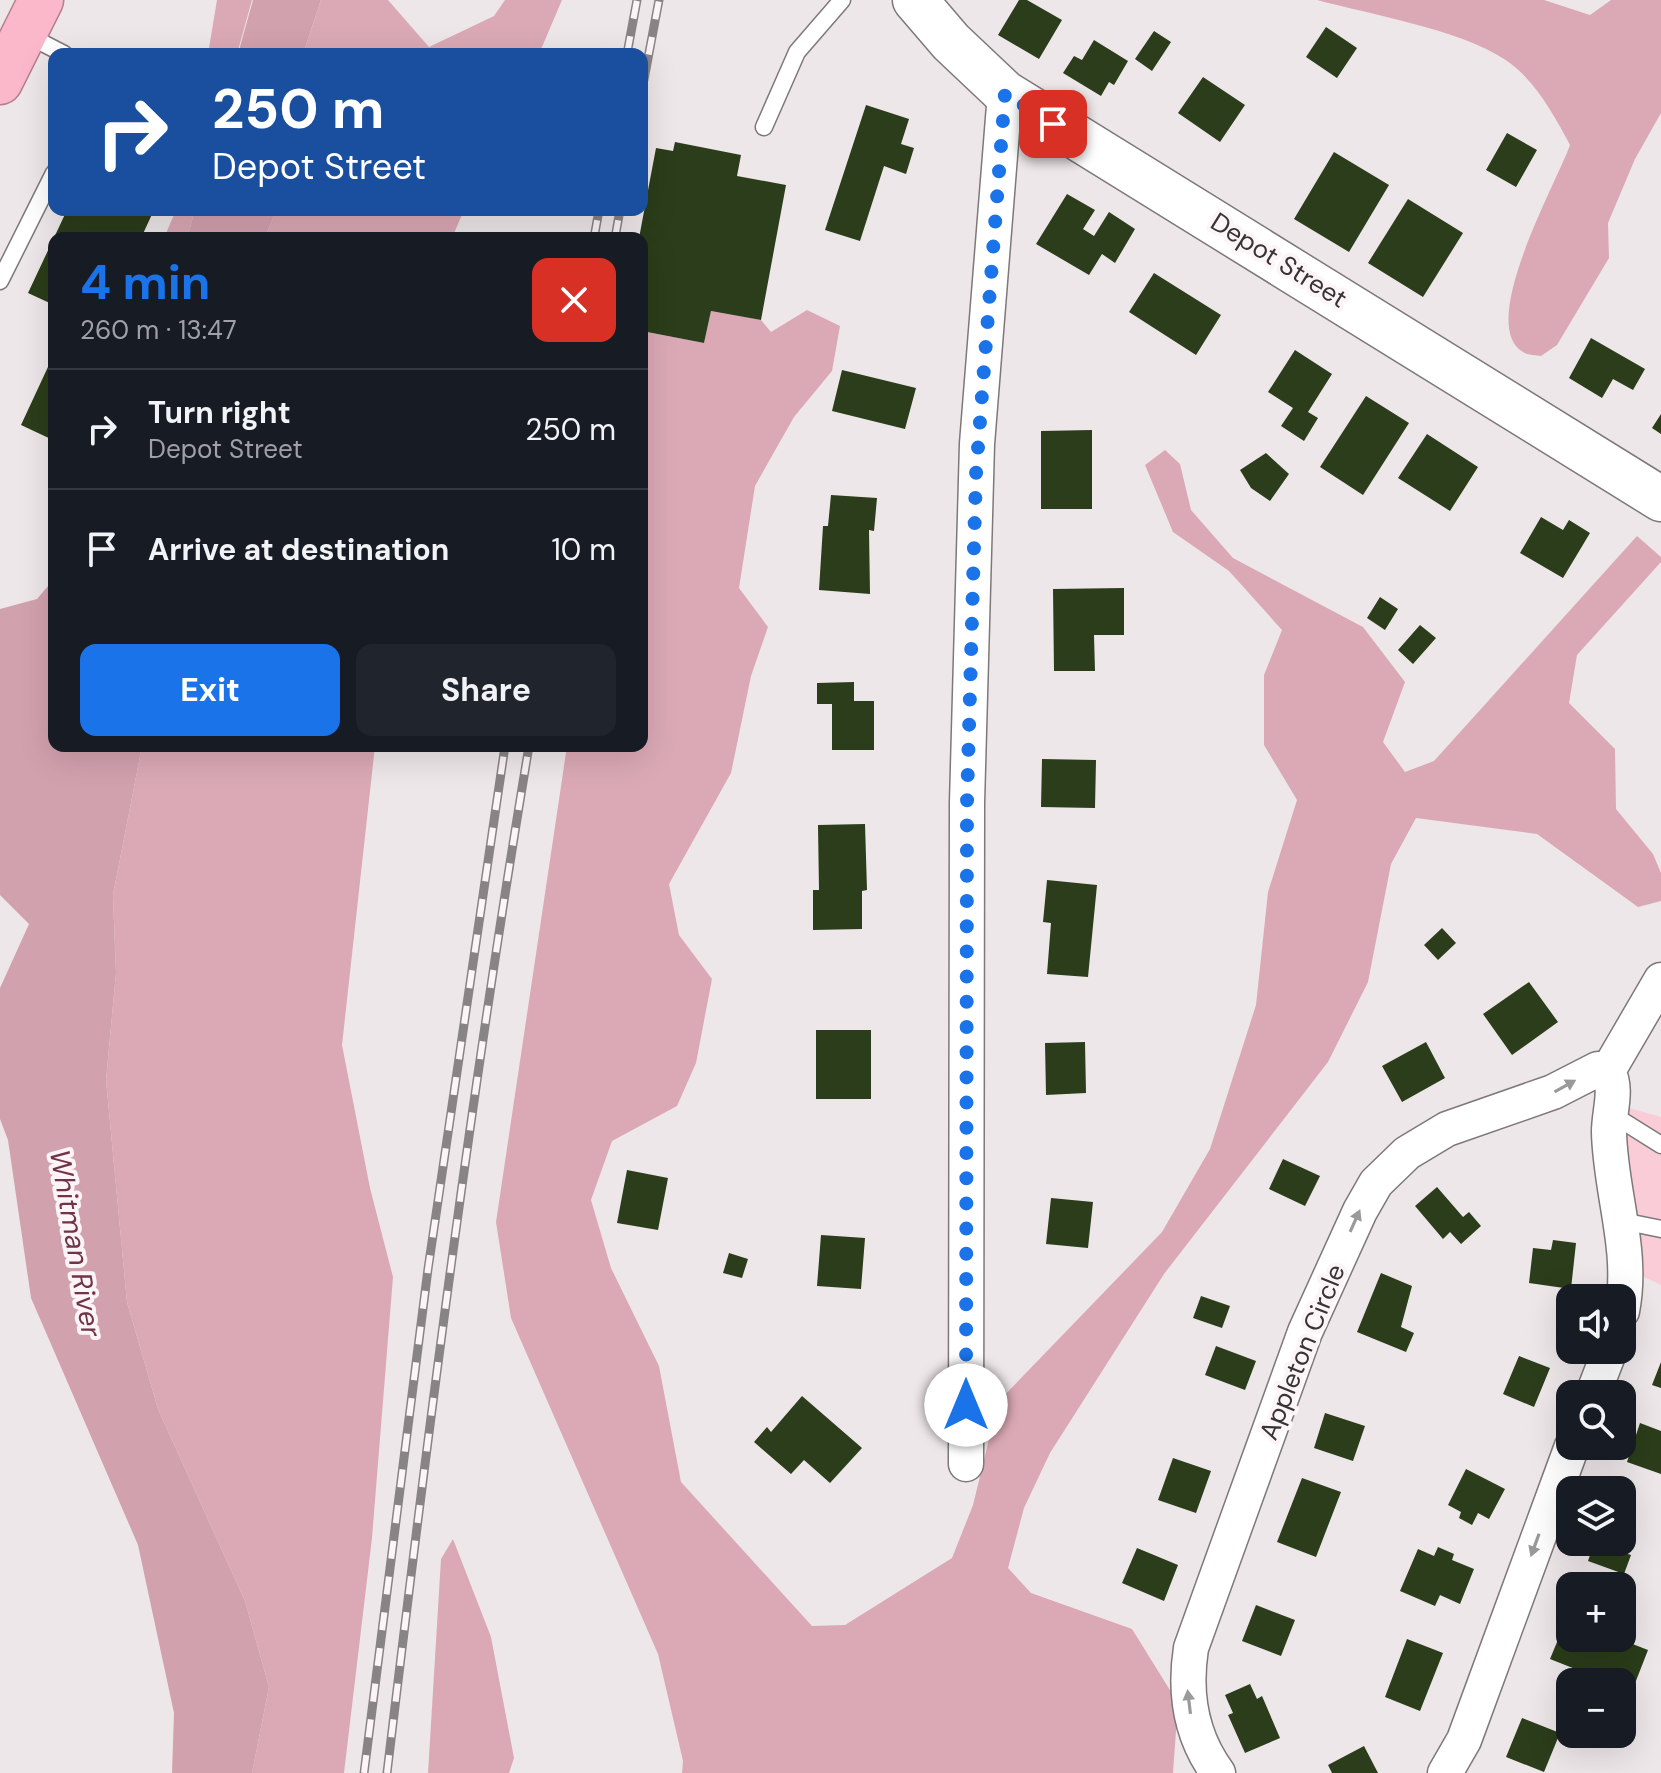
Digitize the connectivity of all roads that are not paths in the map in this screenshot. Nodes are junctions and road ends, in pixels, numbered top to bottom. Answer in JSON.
{"nodes":[{"id":1,"x":842,"y":0,"type":"edge"},
{"id":2,"x":915,"y":0,"type":"edge"},
{"id":3,"x":962,"y":0,"type":"edge"},
{"id":4,"x":33,"y":17,"type":"edge"},
{"id":5,"x":951,"y":42,"type":"junction"},
{"id":6,"x":59,"y":48,"type":"edge"},
{"id":7,"x":0,"y":82,"type":"edge"},
{"id":8,"x":1005,"y":93,"type":"junction"},
{"id":9,"x":764,"y":127,"type":"dead end"},
{"id":10,"x":48,"y":185,"type":"edge"},
{"id":11,"x":0,"y":281,"type":"edge"},
{"id":12,"x":1661,"y":499,"type":"edge"},
{"id":13,"x":1661,"y":980,"type":"edge"},
{"id":14,"x":1608,"y":1071,"type":"junction"},
{"id":15,"x":1610,"y":1113,"type":"junction"},
{"id":16,"x":1661,"y":1145,"type":"edge"},
{"id":17,"x":1622,"y":1221,"type":"junction"},
{"id":18,"x":1661,"y":1229,"type":"edge"},
{"id":19,"x":1622,"y":1284,"type":"edge"},
{"id":20,"x":1567,"y":1460,"type":"edge"},
{"id":21,"x":966,"y":1464,"type":"dead end"},
{"id":22,"x":1218,"y":1773,"type":"edge"},
{"id":23,"x":1445,"y":1773,"type":"edge"}],
"edges":[{"from":1,"to":9,"type":"lane"},
{"from":2,"to":5,"type":"main road","name":"Depot Street"},
{"from":3,"to":5,"type":"main road"},
{"from":4,"to":6,"type":"lane"},
{"from":4,"to":7,"type":"highway"},
{"from":5,"to":8,"type":"main road","name":"Depot Street"},
{"from":8,"to":12,"type":"main road","name":"Depot Street"},
{"from":8,"to":21,"type":"street"},
{"from":10,"to":11,"type":"lane"},
{"from":13,"to":14,"type":"street"},
{"from":14,"to":15,"type":"street"},
{"from":22,"to":14,"type":"street","name":"Appleton Circle","one_way":true},
{"from":15,"to":16,"type":"lane"},
{"from":15,"to":17,"type":"street"},
{"from":17,"to":18,"type":"lane"},
{"from":17,"to":19,"type":"street"},
{"from":20,"to":23,"type":"street","one_way":true}]}
